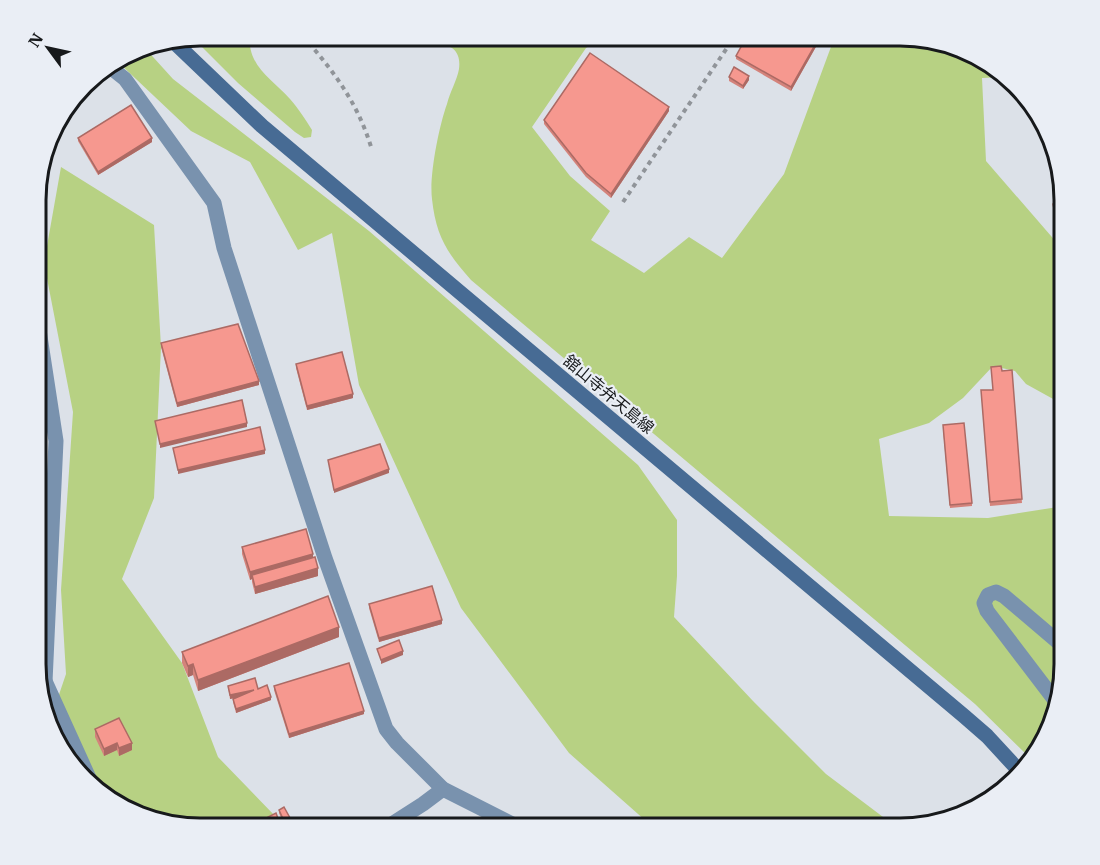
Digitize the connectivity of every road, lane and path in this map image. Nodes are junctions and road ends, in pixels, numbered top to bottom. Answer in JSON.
{"nodes":[{"id":1,"x":313,"y":47,"type":"edge"},
{"id":2,"x":728,"y":47,"type":"edge"},
{"id":3,"x":180,"y":48,"type":"edge"},
{"id":4,"x":116,"y":72,"type":"edge"},
{"id":5,"x":372,"y":150,"type":"dead end"},
{"id":6,"x":623,"y":202,"type":"dead end"},
{"id":7,"x":46,"y":378,"type":"edge"},
{"id":8,"x":1053,"y":638,"type":"edge"},
{"id":9,"x":47,"y":639,"type":"edge"},
{"id":10,"x":48,"y":689,"type":"edge"},
{"id":11,"x":1051,"y":695,"type":"edge"},
{"id":12,"x":82,"y":762,"type":"edge"},
{"id":13,"x":1015,"y":766,"type":"edge"},
{"id":14,"x":443,"y":789,"type":"junction"},
{"id":15,"x":401,"y":818,"type":"edge"},
{"id":16,"x":500,"y":818,"type":"edge"}],
"edges":[{"from":1,"to":5,"type":"path"},
{"from":2,"to":6,"type":"path"},
{"from":3,"to":13,"type":"main road","name":"舘山寺弁天島線"},
{"from":4,"to":14,"type":"street"},
{"from":7,"to":9,"type":"street"},
{"from":8,"to":11,"type":"street"},
{"from":10,"to":12,"type":"street"},
{"from":14,"to":15,"type":"street"},
{"from":14,"to":16,"type":"street"}]}
